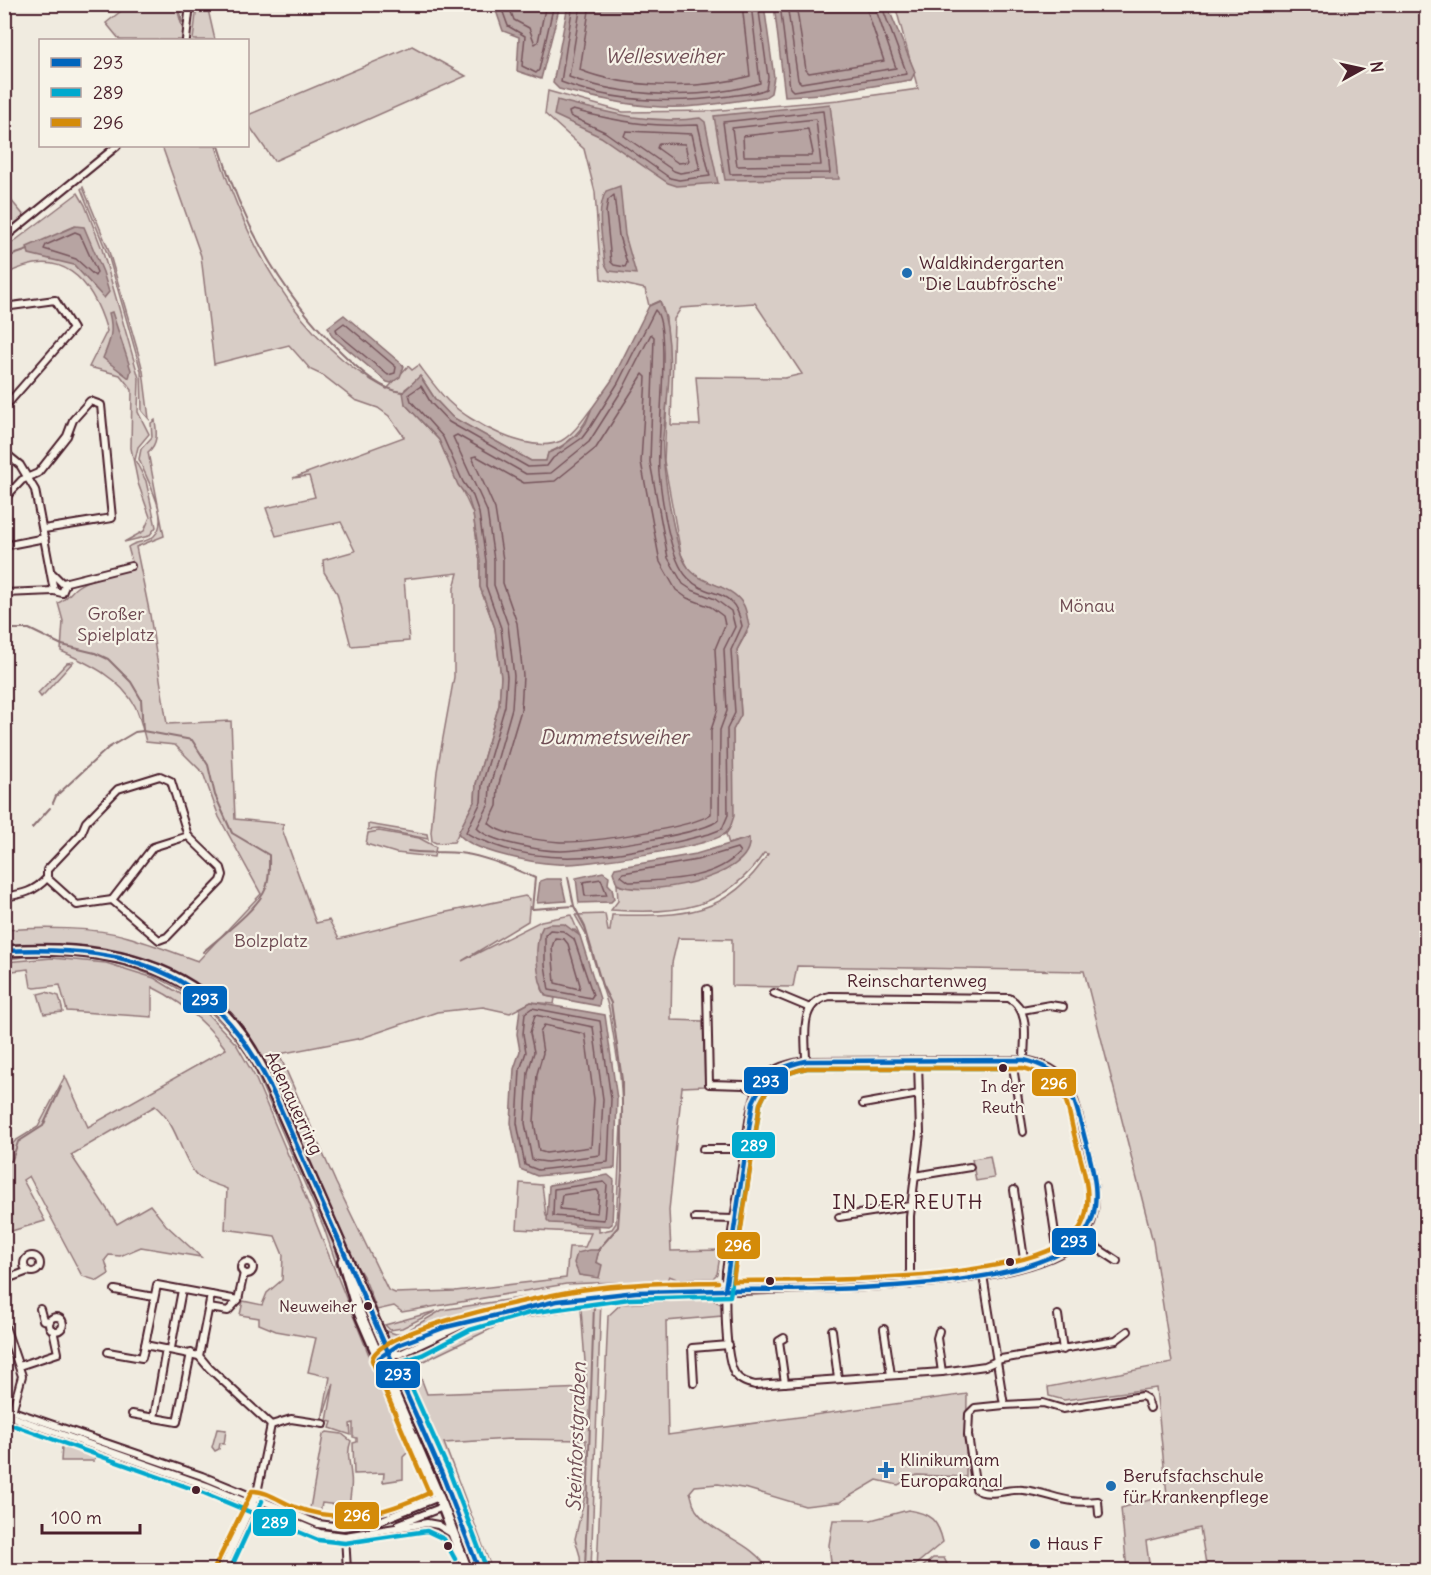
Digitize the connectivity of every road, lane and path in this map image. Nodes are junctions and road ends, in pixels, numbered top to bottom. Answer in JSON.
{"nodes":[{"id":1,"x":190,"y":4,"type":"edge"},
{"id":2,"x":186,"y":39,"type":"edge"},
{"id":3,"x":116,"y":147,"type":"edge"},
{"id":4,"x":4,"y":238,"type":"edge"},
{"id":5,"x":4,"y":307,"type":"edge"},
{"id":6,"x":4,"y":408,"type":"edge"},
{"id":7,"x":4,"y":452,"type":"edge"},
{"id":8,"x":29,"y":477,"type":"junction"},
{"id":9,"x":4,"y":499,"type":"edge"},
{"id":10,"x":44,"y":529,"type":"junction"},
{"id":11,"x":45,"y":538,"type":"junction"},
{"id":12,"x":4,"y":546,"type":"edge"},
{"id":13,"x":131,"y":566,"type":"dead end"},
{"id":14,"x":52,"y":573,"type":"junction"},
{"id":15,"x":63,"y":583,"type":"junction"},
{"id":16,"x":54,"y":591,"type":"junction"},
{"id":17,"x":4,"y":593,"type":"edge"},
{"id":18,"x":188,"y":836,"type":"junction"},
{"id":19,"x":47,"y":878,"type":"junction"},
{"id":20,"x":4,"y":897,"type":"edge"},
{"id":21,"x":112,"y":900,"type":"junction"},
{"id":22,"x":4,"y":951,"type":"edge"},
{"id":23,"x":706,"y":989,"type":"dead end"},
{"id":24,"x":774,"y":993,"type":"dead end"},
{"id":25,"x":1063,"y":1007,"type":"dead end"},
{"id":26,"x":810,"y":1008,"type":"junction"},
{"id":27,"x":1022,"y":1010,"type":"junction"},
{"id":28,"x":1012,"y":1060,"type":"junction"},
{"id":29,"x":1024,"y":1060,"type":"junction"},
{"id":30,"x":806,"y":1061,"type":"junction"},
{"id":31,"x":918,"y":1061,"type":"junction"},
{"id":32,"x":757,"y":1090,"type":"junction"},
{"id":33,"x":919,"y":1094,"type":"junction"},
{"id":34,"x":863,"y":1104,"type":"dead end"},
{"id":35,"x":1023,"y":1132,"type":"dead end"},
{"id":36,"x":703,"y":1149,"type":"dead end"},
{"id":37,"x":745,"y":1149,"type":"junction"},
{"id":38,"x":970,"y":1167,"type":"dead end"},
{"id":39,"x":915,"y":1176,"type":"junction"},
{"id":40,"x":1048,"y":1186,"type":"dead end"},
{"id":41,"x":1014,"y":1190,"type":"dead end"},
{"id":42,"x":910,"y":1206,"type":"junction"},
{"id":43,"x":838,"y":1217,"type":"dead end"},
{"id":44,"x":695,"y":1218,"type":"dead end"},
{"id":45,"x":734,"y":1219,"type":"junction"},
{"id":46,"x":1082,"y":1238,"type":"junction"},
{"id":47,"x":1058,"y":1254,"type":"junction"},
{"id":48,"x":1117,"y":1261,"type":"dead end"},
{"id":49,"x":1025,"y":1266,"type":"junction"},
{"id":50,"x":28,"y":1271,"type":"dead end"},
{"id":51,"x":244,"y":1273,"type":"dead end"},
{"id":52,"x":982,"y":1275,"type":"junction"},
{"id":53,"x":4,"y":1280,"type":"edge"},
{"id":54,"x":910,"y":1284,"type":"junction"},
{"id":55,"x":115,"y":1290,"type":"dead end"},
{"id":56,"x":182,"y":1290,"type":"junction"},
{"id":57,"x":725,"y":1290,"type":"junction"},
{"id":58,"x":211,"y":1295,"type":"junction"},
{"id":59,"x":154,"y":1296,"type":"junction"},
{"id":60,"x":238,"y":1300,"type":"junction"},
{"id":61,"x":209,"y":1308,"type":"junction"},
{"id":62,"x":40,"y":1309,"type":"dead end"},
{"id":63,"x":1058,"y":1316,"type":"dead end"},
{"id":64,"x":50,"y":1321,"type":"junction"},
{"id":65,"x":4,"y":1323,"type":"edge"},
{"id":66,"x":884,"y":1329,"type":"dead end"},
{"id":67,"x":53,"y":1330,"type":"junction"},
{"id":68,"x":832,"y":1330,"type":"dead end"},
{"id":69,"x":1128,"y":1330,"type":"dead end"},
{"id":70,"x":939,"y":1331,"type":"dead end"},
{"id":71,"x":784,"y":1338,"type":"dead end"},
{"id":72,"x":145,"y":1345,"type":"junction"},
{"id":73,"x":729,"y":1345,"type":"junction"},
{"id":74,"x":168,"y":1349,"type":"junction"},
{"id":75,"x":1063,"y":1350,"type":"junction"},
{"id":76,"x":108,"y":1352,"type":"dead end"},
{"id":77,"x":191,"y":1353,"type":"junction"},
{"id":78,"x":200,"y":1356,"type":"junction"},
{"id":79,"x":383,"y":1356,"type":"junction"},
{"id":80,"x":996,"y":1360,"type":"junction"},
{"id":81,"x":19,"y":1366,"type":"junction"},
{"id":82,"x":942,"y":1372,"type":"junction"},
{"id":83,"x":891,"y":1375,"type":"junction"},
{"id":84,"x":838,"y":1379,"type":"junction"},
{"id":85,"x":694,"y":1383,"type":"dead end"},
{"id":86,"x":785,"y":1383,"type":"junction"},
{"id":87,"x":1004,"y":1405,"type":"junction"},
{"id":88,"x":4,"y":1408,"type":"edge"},
{"id":89,"x":1150,"y":1408,"type":"dead end"},
{"id":90,"x":9,"y":1414,"type":"edge"},
{"id":91,"x":132,"y":1414,"type":"dead end"},
{"id":92,"x":154,"y":1418,"type":"junction"},
{"id":93,"x":324,"y":1424,"type":"dead end"},
{"id":94,"x":272,"y":1425,"type":"junction"},
{"id":95,"x":451,"y":1498,"type":"junction"},
{"id":96,"x":253,"y":1501,"type":"junction"},
{"id":97,"x":441,"y":1502,"type":"junction"},
{"id":98,"x":1099,"y":1514,"type":"dead end"},
{"id":99,"x":384,"y":1530,"type":"junction"},
{"id":100,"x":345,"y":1536,"type":"junction"},
{"id":101,"x":454,"y":1536,"type":"junction"},
{"id":102,"x":222,"y":1570,"type":"edge"},
{"id":103,"x":347,"y":1570,"type":"edge"},
{"id":104,"x":467,"y":1570,"type":"edge"},
{"id":105,"x":479,"y":1570,"type":"edge"}],
"edges":[{"from":1,"to":2,"type":"street"},
{"from":3,"to":4,"type":"street"},
{"from":5,"to":6,"type":"street"},
{"from":7,"to":8,"type":"street"},
{"from":8,"to":9,"type":"street"},
{"from":8,"to":10,"type":"street"},
{"from":8,"to":10,"type":"street"},
{"from":10,"to":11,"type":"street"},
{"from":11,"to":12,"type":"street"},
{"from":11,"to":14,"type":"street"},
{"from":13,"to":15,"type":"street"},
{"from":14,"to":15,"type":"street"},
{"from":14,"to":16,"type":"street"},
{"from":15,"to":16,"type":"street"},
{"from":16,"to":17,"type":"street"},
{"from":18,"to":19,"type":"street"},
{"from":18,"to":21,"type":"street"},
{"from":18,"to":21,"type":"street"},
{"from":19,"to":20,"type":"street"},
{"from":19,"to":21,"type":"street"},
{"from":22,"to":79,"type":"main road","name":"Adenauerring"},
{"from":23,"to":32,"type":"street"},
{"from":24,"to":26,"type":"street"},
{"from":25,"to":27,"type":"street"},
{"from":26,"to":27,"type":"street","name":"Reinschartenweg"},
{"from":26,"to":30,"type":"street"},
{"from":27,"to":29,"type":"street"},
{"from":28,"to":29,"type":"street"},
{"from":28,"to":31,"type":"street"},
{"from":28,"to":35,"type":"street"},
{"from":29,"to":46,"type":"street"},
{"from":30,"to":31,"type":"street"},
{"from":30,"to":32,"type":"street"},
{"from":31,"to":33,"type":"street"},
{"from":32,"to":37,"type":"street"},
{"from":33,"to":34,"type":"street"},
{"from":33,"to":39,"type":"street"},
{"from":36,"to":37,"type":"street"},
{"from":37,"to":45,"type":"street"},
{"from":38,"to":39,"type":"street"},
{"from":39,"to":42,"type":"street"},
{"from":40,"to":47,"type":"street"},
{"from":41,"to":49,"type":"street"},
{"from":42,"to":43,"type":"street"},
{"from":42,"to":54,"type":"street"},
{"from":44,"to":45,"type":"street"},
{"from":45,"to":57,"type":"street"},
{"from":46,"to":47,"type":"street"},
{"from":46,"to":48,"type":"street"},
{"from":47,"to":49,"type":"street"},
{"from":49,"to":52,"type":"street"},
{"from":50,"to":53,"type":"street"},
{"from":51,"to":60,"type":"street"},
{"from":52,"to":54,"type":"street"},
{"from":52,"to":80,"type":"street"},
{"from":54,"to":57,"type":"street"},
{"from":55,"to":59,"type":"street"},
{"from":56,"to":58,"type":"street"},
{"from":56,"to":59,"type":"street"},
{"from":56,"to":74,"type":"street"},
{"from":57,"to":73,"type":"street"},
{"from":57,"to":79,"type":"street"},
{"from":58,"to":60,"type":"street"},
{"from":58,"to":61,"type":"street"},
{"from":59,"to":72,"type":"street"},
{"from":60,"to":61,"type":"street"},
{"from":61,"to":78,"type":"street"},
{"from":62,"to":64,"type":"street"},
{"from":63,"to":75,"type":"street"},
{"from":64,"to":67,"type":"street"},
{"from":64,"to":67,"type":"street"},
{"from":65,"to":81,"type":"street"},
{"from":66,"to":83,"type":"street"},
{"from":67,"to":81,"type":"street"},
{"from":68,"to":84,"type":"street"},
{"from":69,"to":75,"type":"street"},
{"from":70,"to":82,"type":"street"},
{"from":71,"to":86,"type":"street"},
{"from":72,"to":74,"type":"street"},
{"from":72,"to":76,"type":"street"},
{"from":73,"to":85,"type":"street"},
{"from":73,"to":86,"type":"street"},
{"from":74,"to":77,"type":"street"},
{"from":74,"to":92,"type":"street"},
{"from":75,"to":80,"type":"street"},
{"from":77,"to":78,"type":"street"},
{"from":77,"to":92,"type":"street"},
{"from":78,"to":94,"type":"street"},
{"from":79,"to":95,"type":"main road","name":"Adenauerring"},
{"from":79,"to":97,"type":"main road","name":"Adenauerring"},
{"from":80,"to":82,"type":"street"},
{"from":80,"to":87,"type":"street"},
{"from":81,"to":90,"type":"street"},
{"from":82,"to":83,"type":"street"},
{"from":83,"to":84,"type":"street"},
{"from":84,"to":86,"type":"street"},
{"from":87,"to":89,"type":"street"},
{"from":87,"to":98,"type":"street"},
{"from":88,"to":90,"type":"street"},
{"from":90,"to":96,"type":"street"},
{"from":91,"to":92,"type":"street"},
{"from":93,"to":94,"type":"street"},
{"from":94,"to":96,"type":"street"},
{"from":95,"to":97,"type":"main road"},
{"from":95,"to":105,"type":"main road","name":"Adenauerring"},
{"from":96,"to":97,"type":"street"},
{"from":96,"to":100,"type":"street"},
{"from":96,"to":102,"type":"street"},
{"from":97,"to":99,"type":"street"},
{"from":97,"to":101,"type":"main road","name":"Adenauerring"},
{"from":99,"to":100,"type":"street"},
{"from":99,"to":101,"type":"street"},
{"from":100,"to":103,"type":"street"},
{"from":101,"to":104,"type":"main road","name":"Adenauerring"}]}
